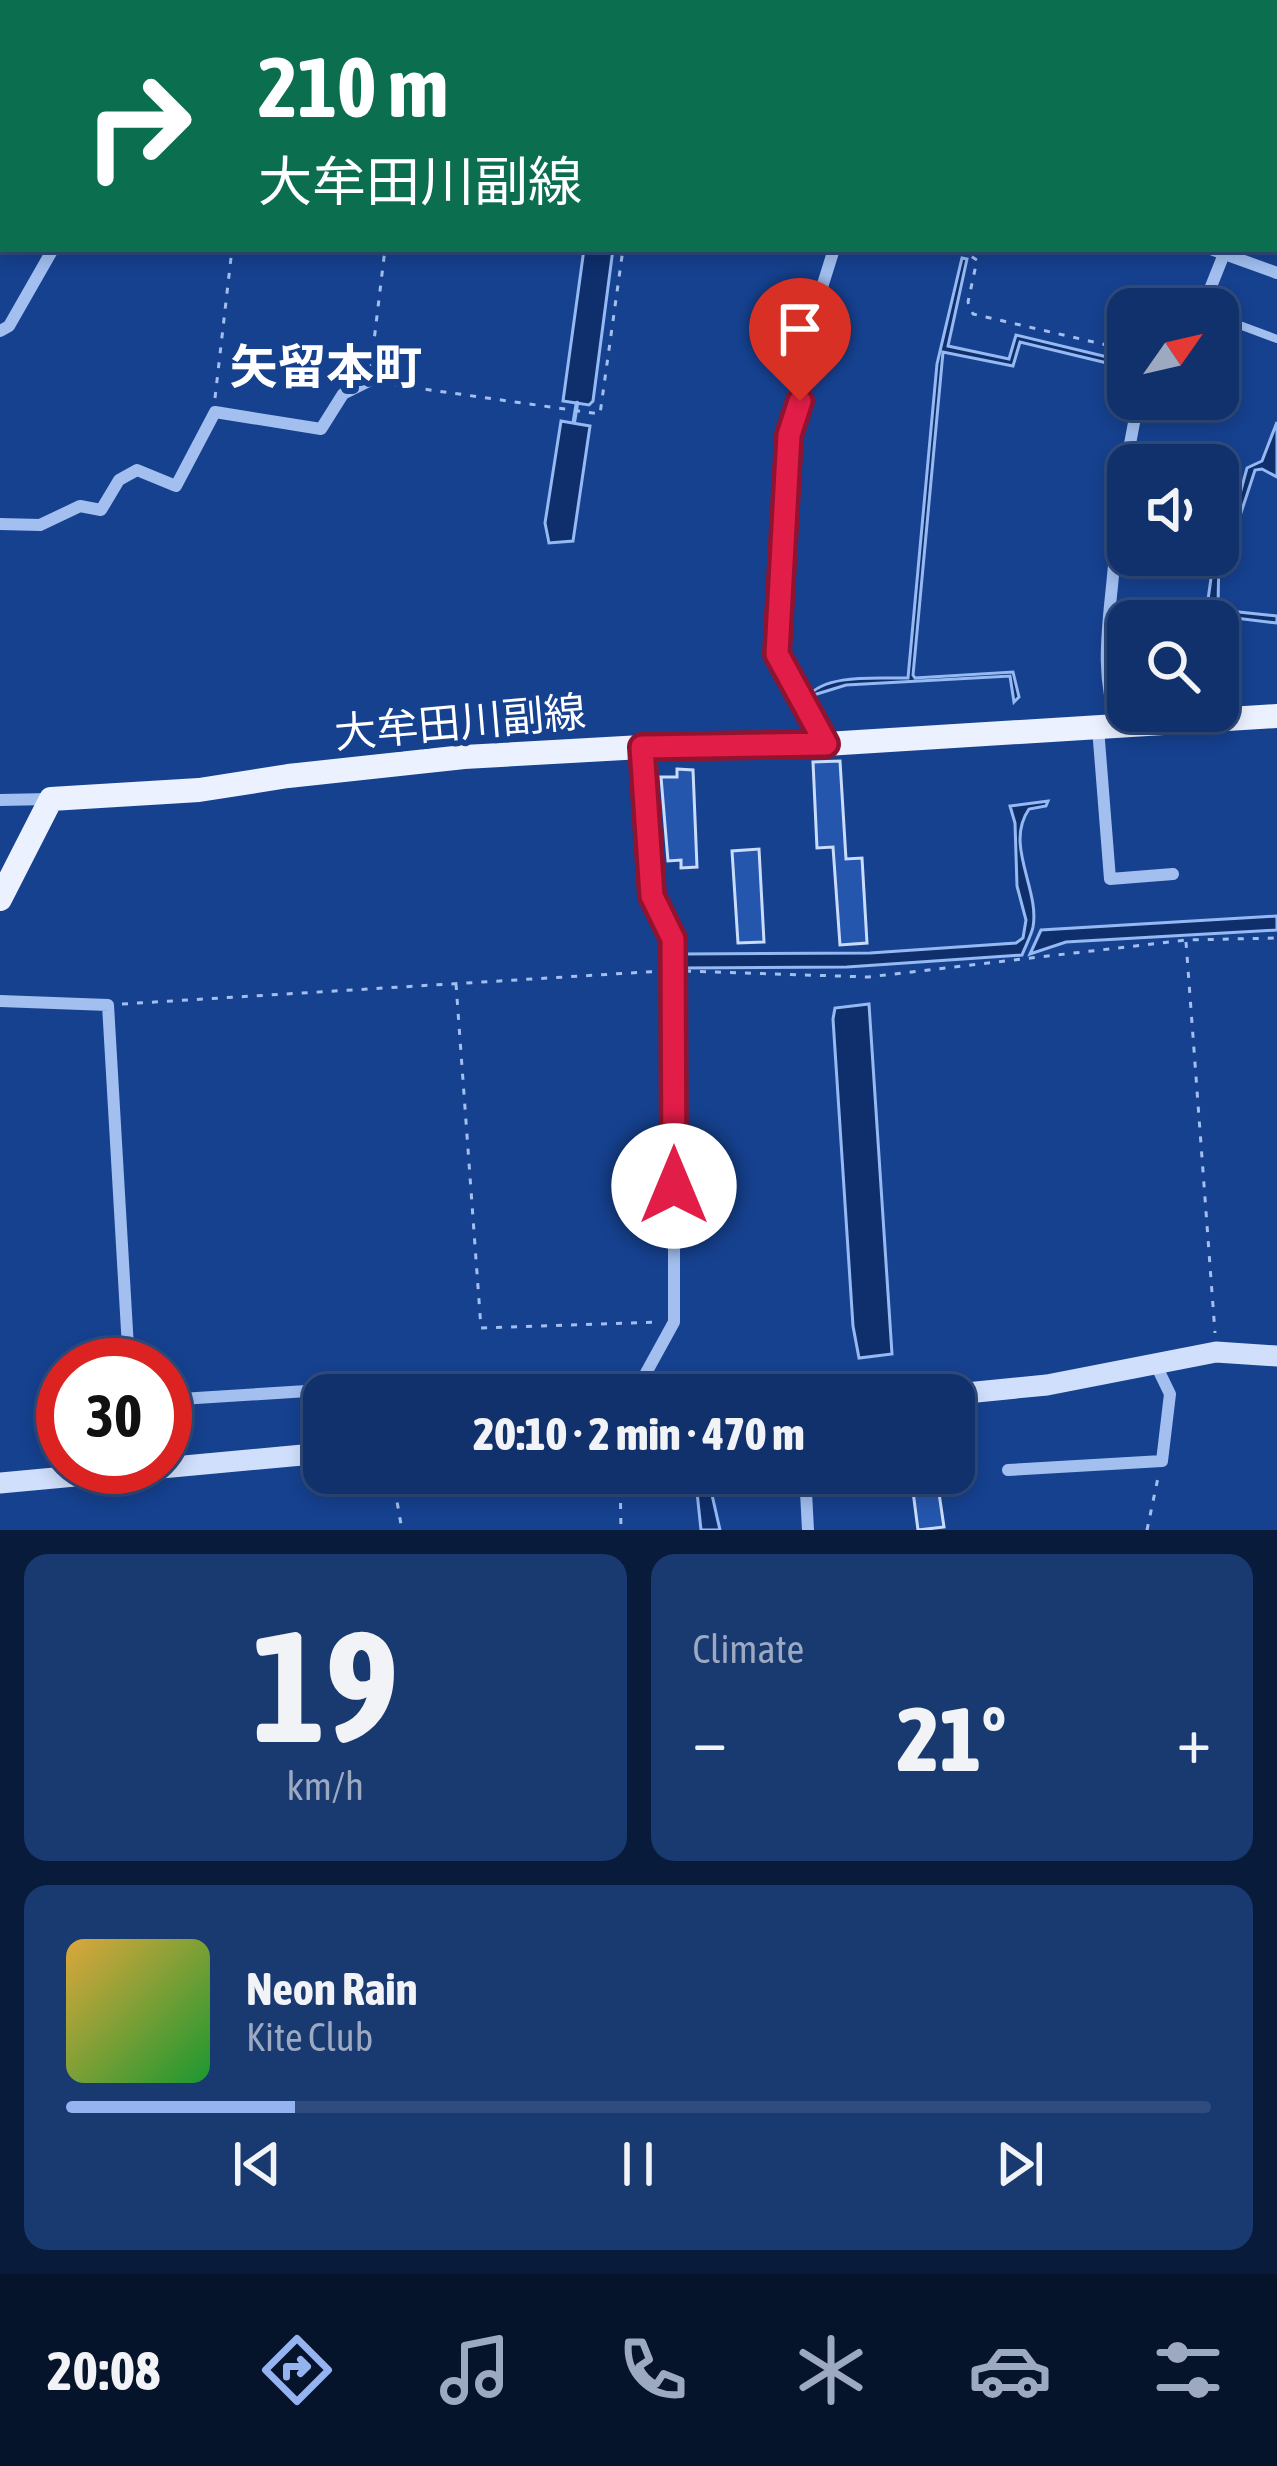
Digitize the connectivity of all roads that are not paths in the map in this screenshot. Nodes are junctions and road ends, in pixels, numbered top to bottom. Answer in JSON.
{"nodes":[{"id":1,"x":51,"y":252,"type":"edge"},
{"id":2,"x":833,"y":252,"type":"edge"},
{"id":3,"x":1218,"y":252,"type":"edge"},
{"id":4,"x":1221,"y":252,"type":"edge"},
{"id":5,"x":1277,"y":274,"type":"edge"},
{"id":6,"x":1207,"y":288,"type":"edge"},
{"id":7,"x":1239,"y":325,"type":"edge"},
{"id":8,"x":0,"y":332,"type":"edge"},
{"id":9,"x":1277,"y":340,"type":"edge"},
{"id":10,"x":369,"y":381,"type":"road end"},
{"id":11,"x":1135,"y":420,"type":"edge"},
{"id":12,"x":0,"y":524,"type":"edge"},
{"id":13,"x":1109,"y":600,"type":"edge"},
{"id":14,"x":1277,"y":716,"type":"edge"},
{"id":15,"x":1239,"y":718,"type":"edge"},
{"id":16,"x":1107,"y":726,"type":"edge"},
{"id":17,"x":1108,"y":732,"type":"edge"},
{"id":18,"x":826,"y":744,"type":"junction"},
{"id":19,"x":642,"y":747,"type":"junction"},
{"id":20,"x":51,"y":799,"type":"junction"},
{"id":21,"x":0,"y":800,"type":"edge"},
{"id":22,"x":1172,"y":874,"type":"dead end"},
{"id":23,"x":4,"y":884,"type":"edge"},
{"id":24,"x":0,"y":1001,"type":"edge"},
{"id":25,"x":126,"y":1338,"type":"edge"},
{"id":26,"x":1277,"y":1356,"type":"edge"},
{"id":27,"x":1155,"y":1364,"type":"junction"},
{"id":28,"x":646,"y":1374,"type":"edge"},
{"id":29,"x":303,"y":1391,"type":"edge"},
{"id":30,"x":975,"y":1392,"type":"edge"},
{"id":31,"x":192,"y":1398,"type":"edge"},
{"id":32,"x":303,"y":1455,"type":"edge"},
{"id":33,"x":1008,"y":1470,"type":"dead end"},
{"id":34,"x":0,"y":1483,"type":"edge"},
{"id":35,"x":807,"y":1494,"type":"edge"},
{"id":36,"x":808,"y":1530,"type":"edge"}],
"edges":[{"from":1,"to":8,"type":"street"},
{"from":2,"to":18,"type":"street"},
{"from":3,"to":6,"type":"street"},
{"from":4,"to":5,"type":"street"},
{"from":7,"to":9,"type":"lane"},
{"from":10,"to":12,"type":"street"},
{"from":11,"to":13,"type":"street"},
{"from":14,"to":15,"type":"main road","name":"大牟田川副線"},
{"from":16,"to":18,"type":"main road","name":"大牟田川副線"},
{"from":17,"to":22,"type":"street"},
{"from":18,"to":19,"type":"main road","name":"大牟田川副線"},
{"from":19,"to":20,"type":"main road","name":"大牟田川副線"},
{"from":19,"to":28,"type":"street"},
{"from":20,"to":21,"type":"street"},
{"from":20,"to":23,"type":"main road"},
{"from":24,"to":25,"type":"street"},
{"from":26,"to":27,"type":"street"},
{"from":27,"to":30,"type":"street"},
{"from":27,"to":33,"type":"street"},
{"from":29,"to":31,"type":"street"},
{"from":32,"to":34,"type":"street"},
{"from":35,"to":36,"type":"street"}]}
